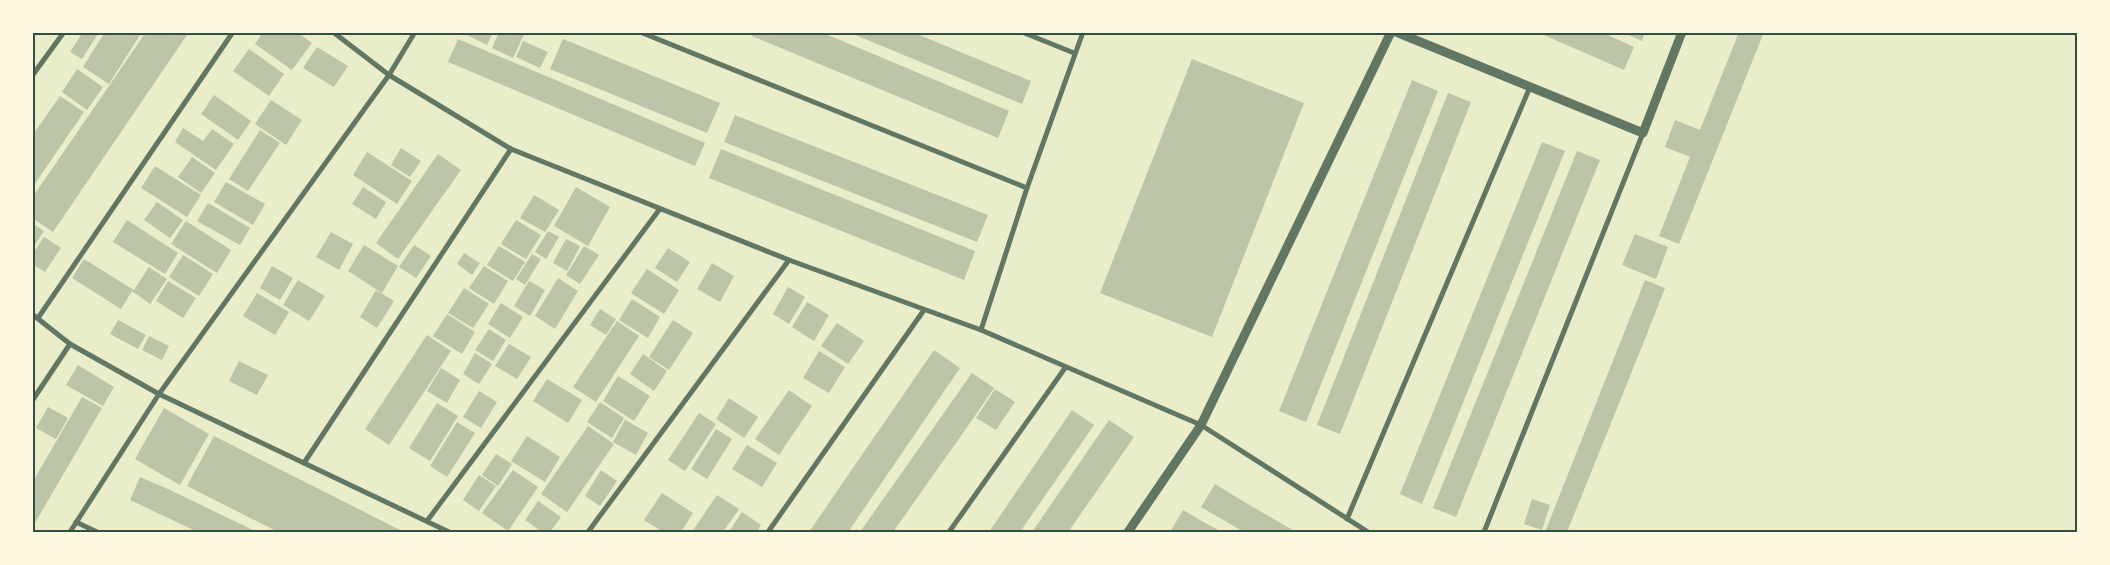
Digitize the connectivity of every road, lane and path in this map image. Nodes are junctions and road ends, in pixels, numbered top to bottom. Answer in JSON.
{"nodes":[{"id":1,"x":64,"y":32,"type":"edge"},
{"id":2,"x":232,"y":32,"type":"edge"},
{"id":3,"x":333,"y":32,"type":"edge"},
{"id":4,"x":415,"y":32,"type":"edge"},
{"id":5,"x":640,"y":32,"type":"edge"},
{"id":6,"x":1022,"y":32,"type":"edge"},
{"id":7,"x":1083,"y":32,"type":"edge"},
{"id":8,"x":1391,"y":32,"type":"edge"},
{"id":9,"x":1396,"y":32,"type":"edge"},
{"id":10,"x":1682,"y":32,"type":"edge"},
{"id":11,"x":1074,"y":54,"type":"junction"},
{"id":12,"x":389,"y":75,"type":"junction"},
{"id":13,"x":32,"y":76,"type":"edge"},
{"id":14,"x":1530,"y":86,"type":"junction"},
{"id":15,"x":1643,"y":133,"type":"junction"},
{"id":16,"x":512,"y":149,"type":"junction"},
{"id":17,"x":1027,"y":188,"type":"junction"},
{"id":18,"x":658,"y":210,"type":"junction"},
{"id":19,"x":789,"y":260,"type":"junction"},
{"id":20,"x":924,"y":310,"type":"junction"},
{"id":21,"x":32,"y":314,"type":"edge"},
{"id":22,"x":38,"y":318,"type":"junction"},
{"id":23,"x":981,"y":330,"type":"junction"},
{"id":24,"x":70,"y":344,"type":"junction"},
{"id":25,"x":1065,"y":368,"type":"junction"},
{"id":26,"x":159,"y":394,"type":"junction"},
{"id":27,"x":32,"y":401,"type":"edge"},
{"id":28,"x":1201,"y":425,"type":"junction"},
{"id":29,"x":304,"y":463,"type":"junction"},
{"id":30,"x":1347,"y":519,"type":"junction"},
{"id":31,"x":427,"y":521,"type":"junction"},
{"id":32,"x":76,"y":522,"type":"junction"},
{"id":33,"x":70,"y":532,"type":"edge"},
{"id":34,"x":97,"y":532,"type":"edge"},
{"id":35,"x":449,"y":532,"type":"edge"},
{"id":36,"x":588,"y":532,"type":"edge"},
{"id":37,"x":768,"y":532,"type":"edge"},
{"id":38,"x":949,"y":532,"type":"edge"},
{"id":39,"x":1128,"y":532,"type":"edge"},
{"id":40,"x":1368,"y":532,"type":"edge"},
{"id":41,"x":1484,"y":532,"type":"edge"}],
"edges":[{"from":1,"to":13,"type":"street"},
{"from":2,"to":22,"type":"street"},
{"from":3,"to":12,"type":"street"},
{"from":4,"to":12,"type":"street"},
{"from":5,"to":17,"type":"street"},
{"from":6,"to":11,"type":"street"},
{"from":7,"to":11,"type":"street"},
{"from":8,"to":28,"type":"street"},
{"from":9,"to":14,"type":"street"},
{"from":10,"to":15,"type":"street"},
{"from":11,"to":17,"type":"street"},
{"from":12,"to":16,"type":"street"},
{"from":12,"to":26,"type":"street"},
{"from":14,"to":15,"type":"street"},
{"from":14,"to":30,"type":"street"},
{"from":15,"to":41,"type":"street"},
{"from":16,"to":18,"type":"street"},
{"from":16,"to":29,"type":"street"},
{"from":17,"to":23,"type":"street"},
{"from":18,"to":19,"type":"street"},
{"from":18,"to":31,"type":"street"},
{"from":19,"to":20,"type":"street"},
{"from":19,"to":36,"type":"street"},
{"from":20,"to":23,"type":"street"},
{"from":20,"to":37,"type":"street"},
{"from":21,"to":22,"type":"street"},
{"from":22,"to":24,"type":"street"},
{"from":23,"to":25,"type":"street"},
{"from":24,"to":26,"type":"street"},
{"from":24,"to":27,"type":"street"},
{"from":25,"to":28,"type":"street"},
{"from":25,"to":38,"type":"street"},
{"from":26,"to":29,"type":"street"},
{"from":26,"to":32,"type":"street"},
{"from":28,"to":30,"type":"street"},
{"from":28,"to":39,"type":"street"},
{"from":29,"to":31,"type":"street"},
{"from":30,"to":40,"type":"street"},
{"from":31,"to":35,"type":"street"},
{"from":32,"to":33,"type":"street"},
{"from":32,"to":34,"type":"street"}]}
